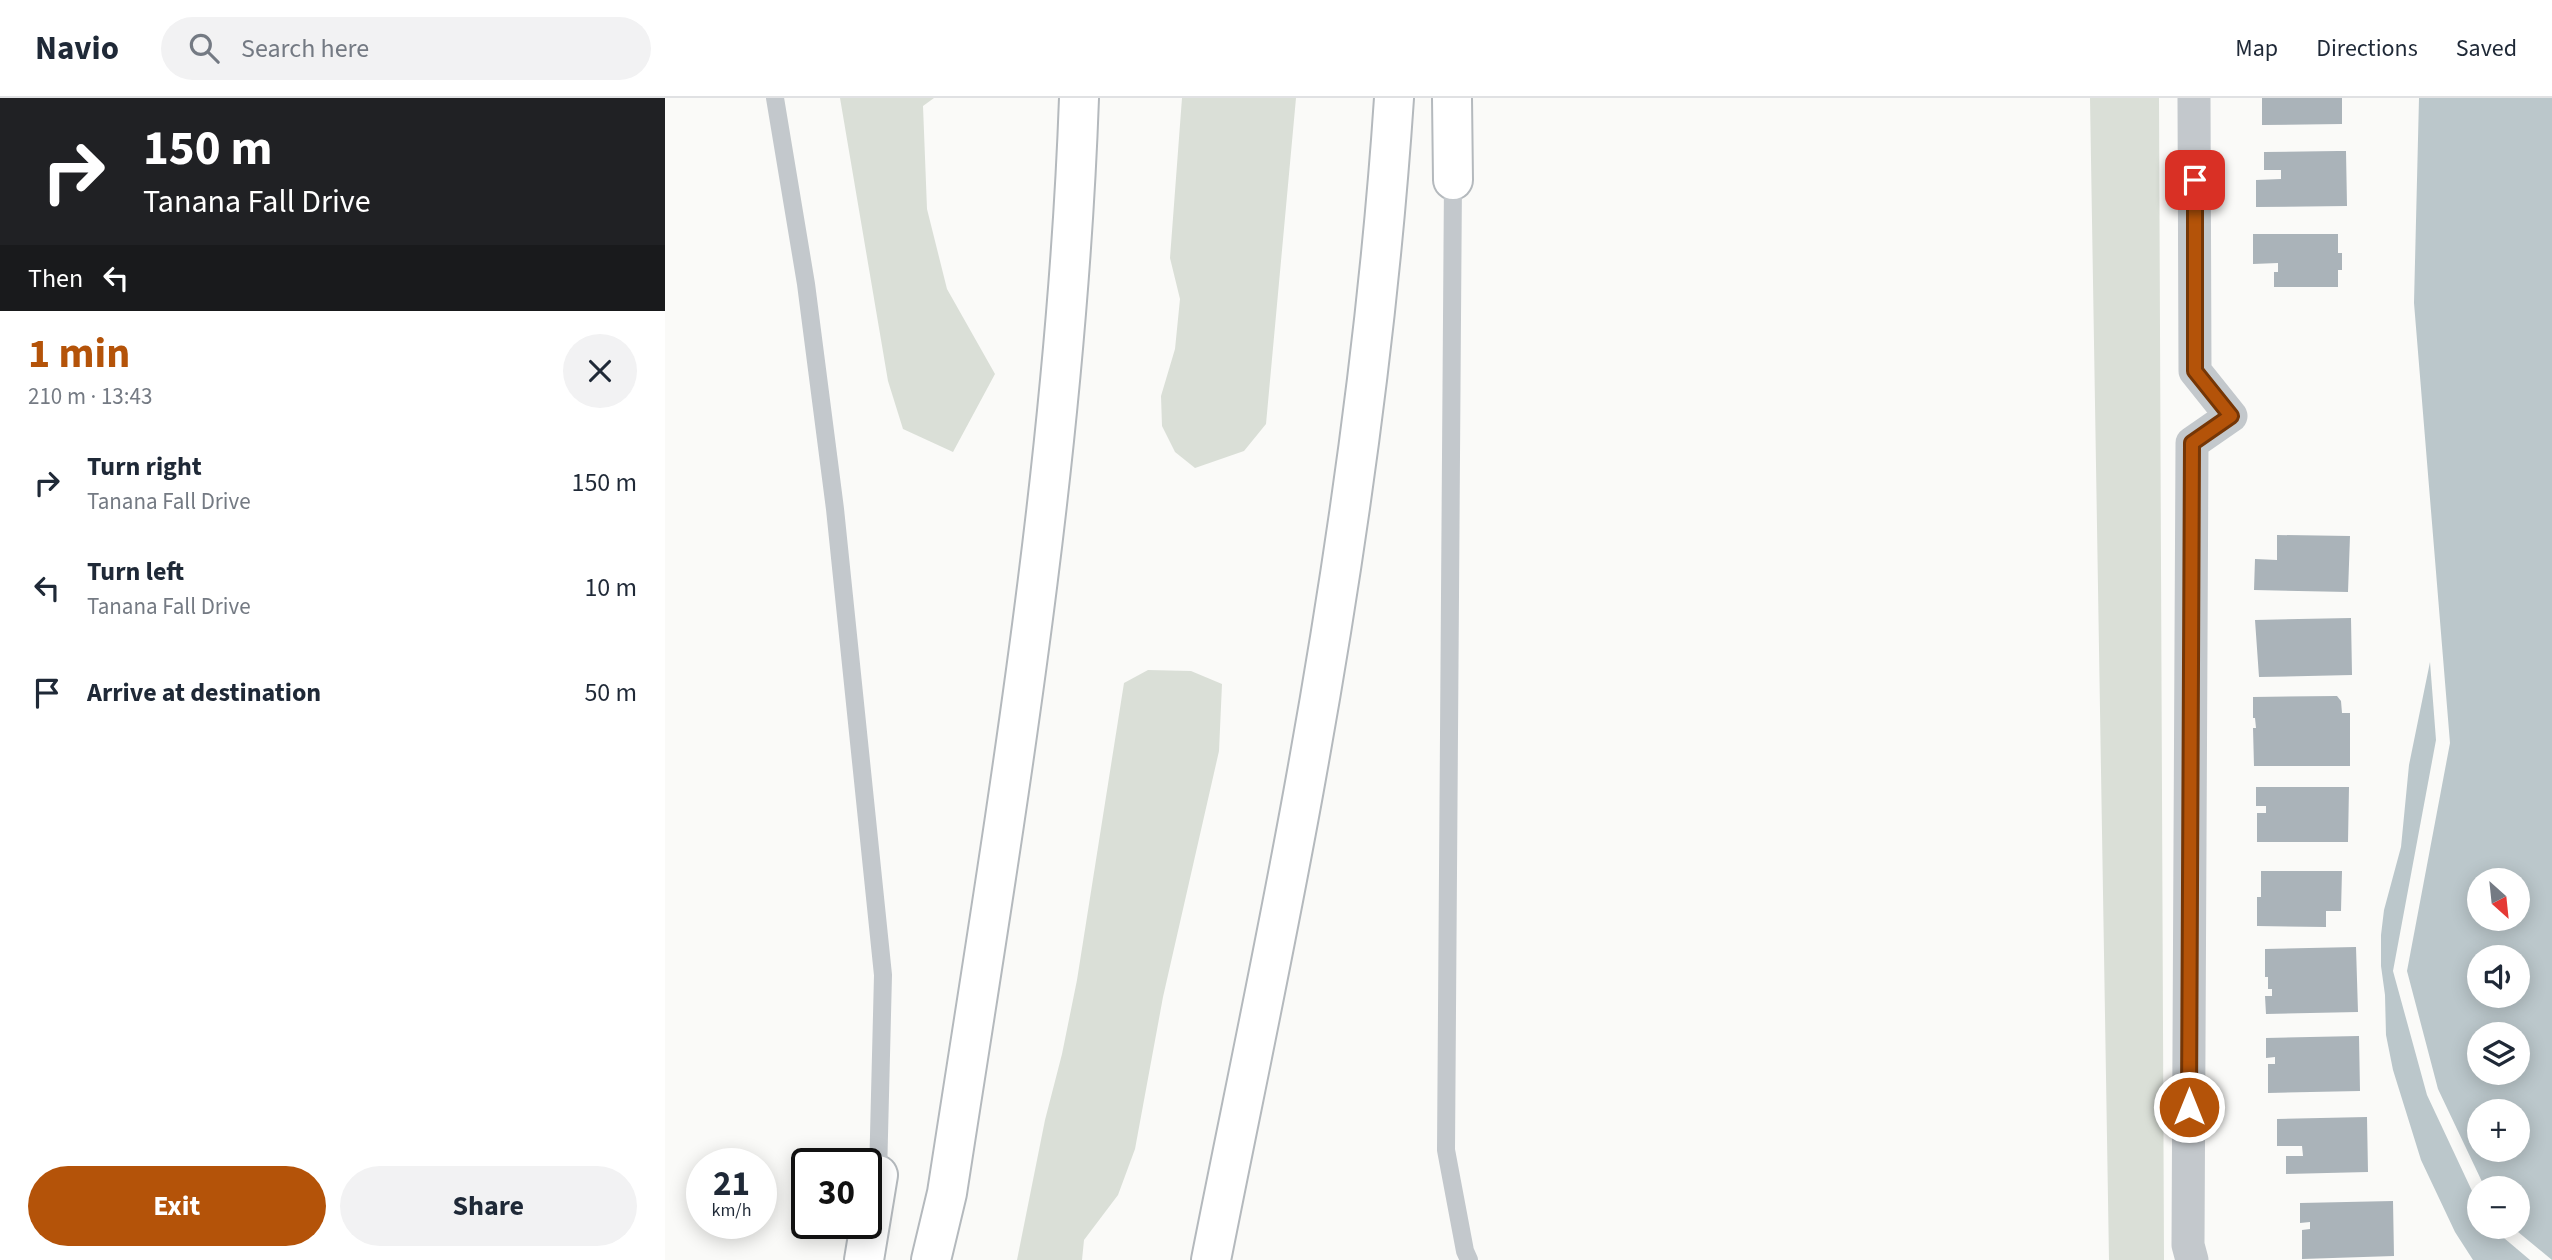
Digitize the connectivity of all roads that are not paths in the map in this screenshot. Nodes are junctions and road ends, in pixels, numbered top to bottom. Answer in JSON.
{"nodes":[{"id":1,"x":775,"y":98,"type":"edge"},
{"id":2,"x":1079,"y":98,"type":"edge"},
{"id":3,"x":1394,"y":98,"type":"edge"},
{"id":4,"x":1452,"y":98,"type":"edge"},
{"id":5,"x":2194,"y":98,"type":"edge"},
{"id":6,"x":1453,"y":180,"type":"joint"},
{"id":7,"x":879,"y":1148,"type":"edge"},
{"id":8,"x":867,"y":1239,"type":"edge"},
{"id":9,"x":864,"y":1260,"type":"edge"},
{"id":10,"x":931,"y":1260,"type":"edge"},
{"id":11,"x":1211,"y":1260,"type":"edge"},
{"id":12,"x":1469,"y":1260,"type":"edge"},
{"id":13,"x":2192,"y":1260,"type":"edge"}],
"edges":[{"from":1,"to":7,"type":"lane"},
{"from":2,"to":10,"type":"highway"},
{"from":3,"to":11,"type":"highway"},
{"from":4,"to":6,"type":"highway"},
{"from":5,"to":13,"type":"street"},
{"from":6,"to":12,"type":"lane"},
{"from":8,"to":9,"type":"highway"}]}
